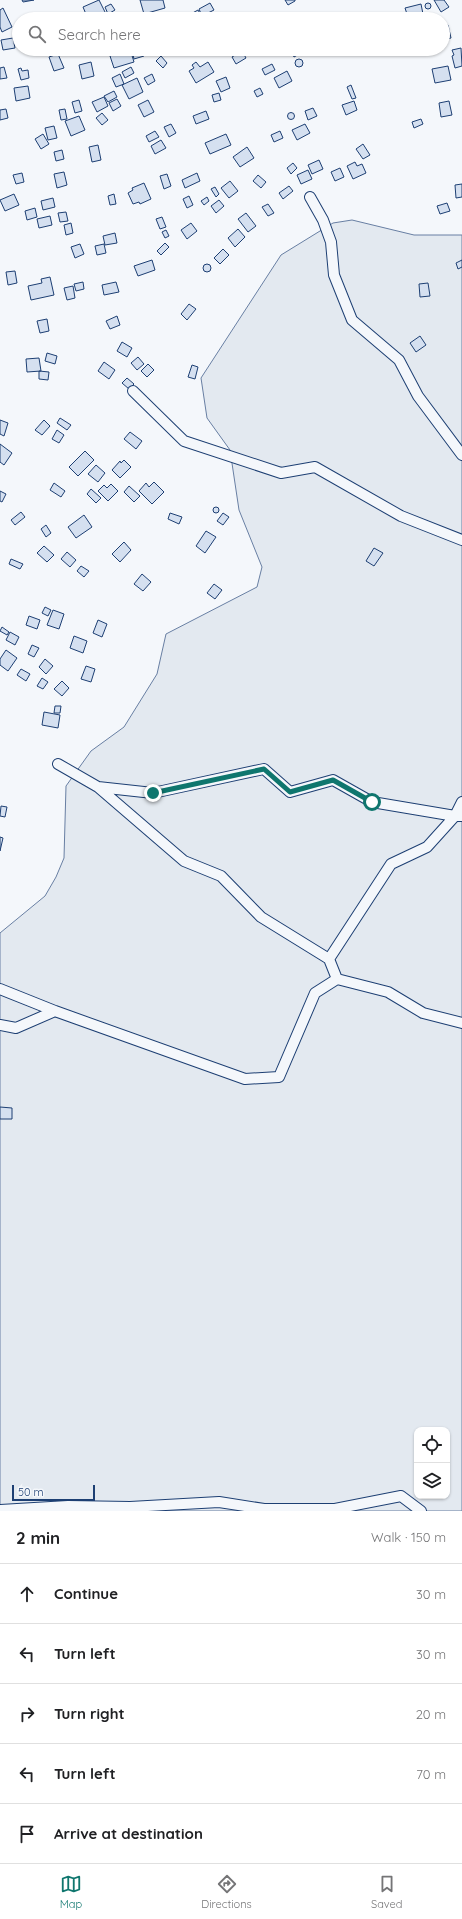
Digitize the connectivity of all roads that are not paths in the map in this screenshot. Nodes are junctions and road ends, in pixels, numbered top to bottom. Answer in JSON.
{"nodes":[{"id":1,"x":310,"y":197,"type":"dead end"},
{"id":2,"x":133,"y":391,"type":"dead end"},
{"id":3,"x":462,"y":455,"type":"edge"},
{"id":4,"x":462,"y":540,"type":"edge"},
{"id":5,"x":58,"y":764,"type":"dead end"},
{"id":6,"x":98,"y":787,"type":"junction"},
{"id":7,"x":462,"y":802,"type":"edge"},
{"id":8,"x":458,"y":816,"type":"edge"},
{"id":9,"x":329,"y":959,"type":"junction"},
{"id":10,"x":337,"y":978,"type":"junction"},
{"id":11,"x":0,"y":989,"type":"edge"},
{"id":12,"x":55,"y":1011,"type":"junction"},
{"id":13,"x":462,"y":1023,"type":"edge"},
{"id":14,"x":0,"y":1025,"type":"edge"},
{"id":15,"x":0,"y":1510,"type":"edge"},
{"id":16,"x":421,"y":1511,"type":"edge"}],
"edges":[{"from":1,"to":3,"type":"street"},
{"from":2,"to":4,"type":"street"},
{"from":5,"to":6,"type":"street"},
{"from":6,"to":8,"type":"street"},
{"from":6,"to":9,"type":"street"},
{"from":7,"to":8,"type":"street"},
{"from":8,"to":9,"type":"street"},
{"from":9,"to":10,"type":"street"},
{"from":10,"to":12,"type":"street"},
{"from":10,"to":13,"type":"street"},
{"from":11,"to":12,"type":"street"},
{"from":12,"to":14,"type":"street"},
{"from":15,"to":16,"type":"street"}]}
